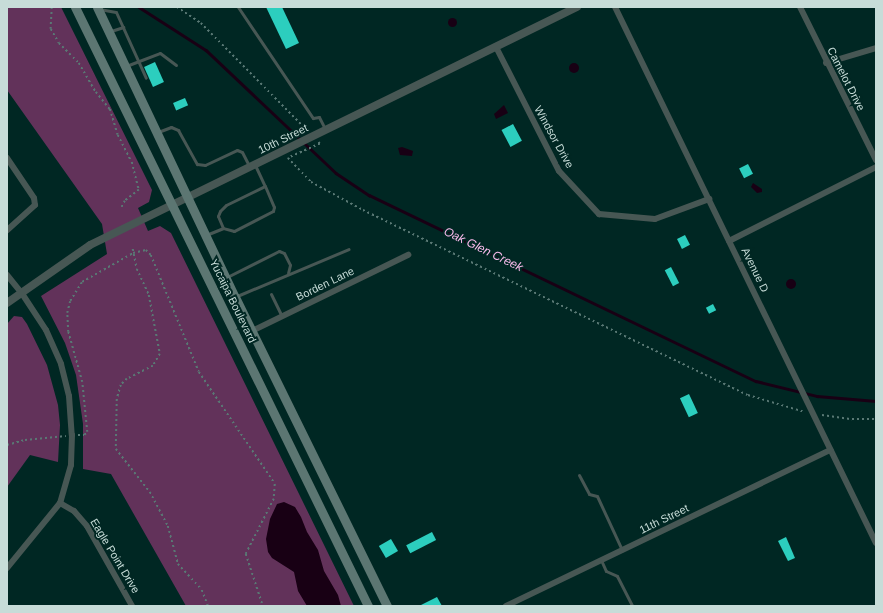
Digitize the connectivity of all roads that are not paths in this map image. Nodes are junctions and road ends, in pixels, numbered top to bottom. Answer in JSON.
{"nodes":[{"id":1,"x":75,"y":7,"type":"edge"},
{"id":2,"x":238,"y":7,"type":"edge"},
{"id":3,"x":577,"y":7,"type":"edge"},
{"id":4,"x":615,"y":7,"type":"edge"},
{"id":5,"x":800,"y":7,"type":"edge"},
{"id":6,"x":97,"y":8,"type":"edge"},
{"id":7,"x":123,"y":27,"type":"junction"},
{"id":8,"x":109,"y":32,"type":"junction"},
{"id":9,"x":496,"y":46,"type":"junction"},
{"id":10,"x":876,"y":48,"type":"edge"},
{"id":11,"x":138,"y":62,"type":"junction"},
{"id":12,"x":826,"y":63,"type":"junction"},
{"id":13,"x":176,"y":65,"type":"dead end"},
{"id":14,"x":125,"y":67,"type":"junction"},
{"id":15,"x":146,"y":78,"type":"dead end"},
{"id":16,"x":326,"y":130,"type":"junction"},
{"id":17,"x":157,"y":133,"type":"junction"},
{"id":18,"x":7,"y":158,"type":"edge"},
{"id":19,"x":876,"y":160,"type":"edge"},
{"id":20,"x":252,"y":166,"type":"junction"},
{"id":21,"x":876,"y":167,"type":"edge"},
{"id":22,"x":265,"y":186,"type":"junction"},
{"id":23,"x":187,"y":197,"type":"junction"},
{"id":24,"x":709,"y":199,"type":"junction"},
{"id":25,"x":173,"y":204,"type":"junction"},
{"id":26,"x":223,"y":228,"type":"junction"},
{"id":27,"x":7,"y":230,"type":"edge"},
{"id":28,"x":205,"y":235,"type":"junction"},
{"id":29,"x":730,"y":241,"type":"junction"},
{"id":30,"x":349,"y":249,"type":"dead end"},
{"id":31,"x":408,"y":256,"type":"dead end"},
{"id":32,"x":288,"y":273,"type":"junction"},
{"id":33,"x":7,"y":275,"type":"edge"},
{"id":34,"x":226,"y":278,"type":"junction"},
{"id":35,"x":21,"y":292,"type":"junction"},
{"id":36,"x":271,"y":294,"type":"dead end"},
{"id":37,"x":235,"y":297,"type":"junction"},
{"id":38,"x":7,"y":303,"type":"edge"},
{"id":39,"x":282,"y":317,"type":"junction"},
{"id":40,"x":252,"y":331,"type":"junction"},
{"id":41,"x":830,"y":450,"type":"junction"},
{"id":42,"x":579,"y":475,"type":"dead end"},
{"id":43,"x":60,"y":503,"type":"junction"},
{"id":44,"x":876,"y":543,"type":"edge"},
{"id":45,"x":622,"y":550,"type":"junction"},
{"id":46,"x":600,"y":560,"type":"junction"},
{"id":47,"x":7,"y":568,"type":"edge"},
{"id":48,"x":132,"y":606,"type":"edge"},
{"id":49,"x":368,"y":606,"type":"edge"},
{"id":50,"x":387,"y":606,"type":"edge"},
{"id":51,"x":506,"y":606,"type":"edge"},
{"id":52,"x":632,"y":606,"type":"edge"}],
"edges":[{"from":1,"to":25,"type":"main road","name":"Yucaipa Boulevard"},
{"from":2,"to":16,"type":"lane"},
{"from":3,"to":9,"type":"street","name":"10th Street"},
{"from":4,"to":24,"type":"street","name":"Avenue D"},
{"from":5,"to":12,"type":"street","name":"Camelot Drive"},
{"from":6,"to":7,"type":"lane"},
{"from":6,"to":8,"type":"main road","name":"Yucaipa Boulevard"},
{"from":7,"to":8,"type":"lane"},
{"from":7,"to":11,"type":"lane"},
{"from":8,"to":14,"type":"main road","name":"Yucaipa Boulevard"},
{"from":9,"to":16,"type":"street","name":"10th Street"},
{"from":9,"to":24,"type":"street","name":"Windsor Drive"},
{"from":10,"to":12,"type":"street"},
{"from":11,"to":13,"type":"lane"},
{"from":11,"to":14,"type":"lane"},
{"from":11,"to":15,"type":"lane"},
{"from":12,"to":19,"type":"street","name":"Camelot Drive"},
{"from":14,"to":17,"type":"main road","name":"Yucaipa Boulevard"},
{"from":16,"to":20,"type":"street","name":"10th Street"},
{"from":17,"to":20,"type":"lane"},
{"from":17,"to":23,"type":"main road","name":"Yucaipa Boulevard"},
{"from":18,"to":27,"type":"street"},
{"from":20,"to":22,"type":"lane"},
{"from":20,"to":23,"type":"street","name":"10th Street"},
{"from":21,"to":29,"type":"street"},
{"from":22,"to":26,"type":"lane"},
{"from":22,"to":26,"type":"lane"},
{"from":23,"to":25,"type":"street","name":"10th Street"},
{"from":23,"to":28,"type":"main road","name":"Yucaipa Boulevard"},
{"from":24,"to":29,"type":"street","name":"Avenue D"},
{"from":25,"to":35,"type":"street","name":"10th Street"},
{"from":25,"to":49,"type":"main road","name":"Yucaipa Boulevard"},
{"from":26,"to":28,"type":"lane"},
{"from":28,"to":34,"type":"main road","name":"Yucaipa Boulevard"},
{"from":29,"to":41,"type":"street","name":"Avenue D"},
{"from":30,"to":32,"type":"lane"},
{"from":31,"to":39,"type":"street","name":"Borden Lane"},
{"from":32,"to":34,"type":"lane"},
{"from":32,"to":37,"type":"lane"},
{"from":33,"to":35,"type":"street"},
{"from":34,"to":37,"type":"main road","name":"Yucaipa Boulevard"},
{"from":35,"to":38,"type":"street","name":"10th Street"},
{"from":35,"to":43,"type":"street"},
{"from":36,"to":39,"type":"lane"},
{"from":37,"to":40,"type":"main road","name":"Yucaipa Boulevard"},
{"from":39,"to":40,"type":"street","name":"Borden Lane"},
{"from":40,"to":50,"type":"main road","name":"Yucaipa Boulevard"},
{"from":41,"to":44,"type":"street","name":"Avenue D"},
{"from":41,"to":45,"type":"street","name":"11th Street"},
{"from":42,"to":45,"type":"lane"},
{"from":43,"to":47,"type":"street"},
{"from":43,"to":48,"type":"street","name":"Eagle Point Drive"},
{"from":45,"to":46,"type":"street","name":"11th Street"},
{"from":46,"to":51,"type":"street","name":"11th Street"},
{"from":46,"to":52,"type":"lane"}]}
